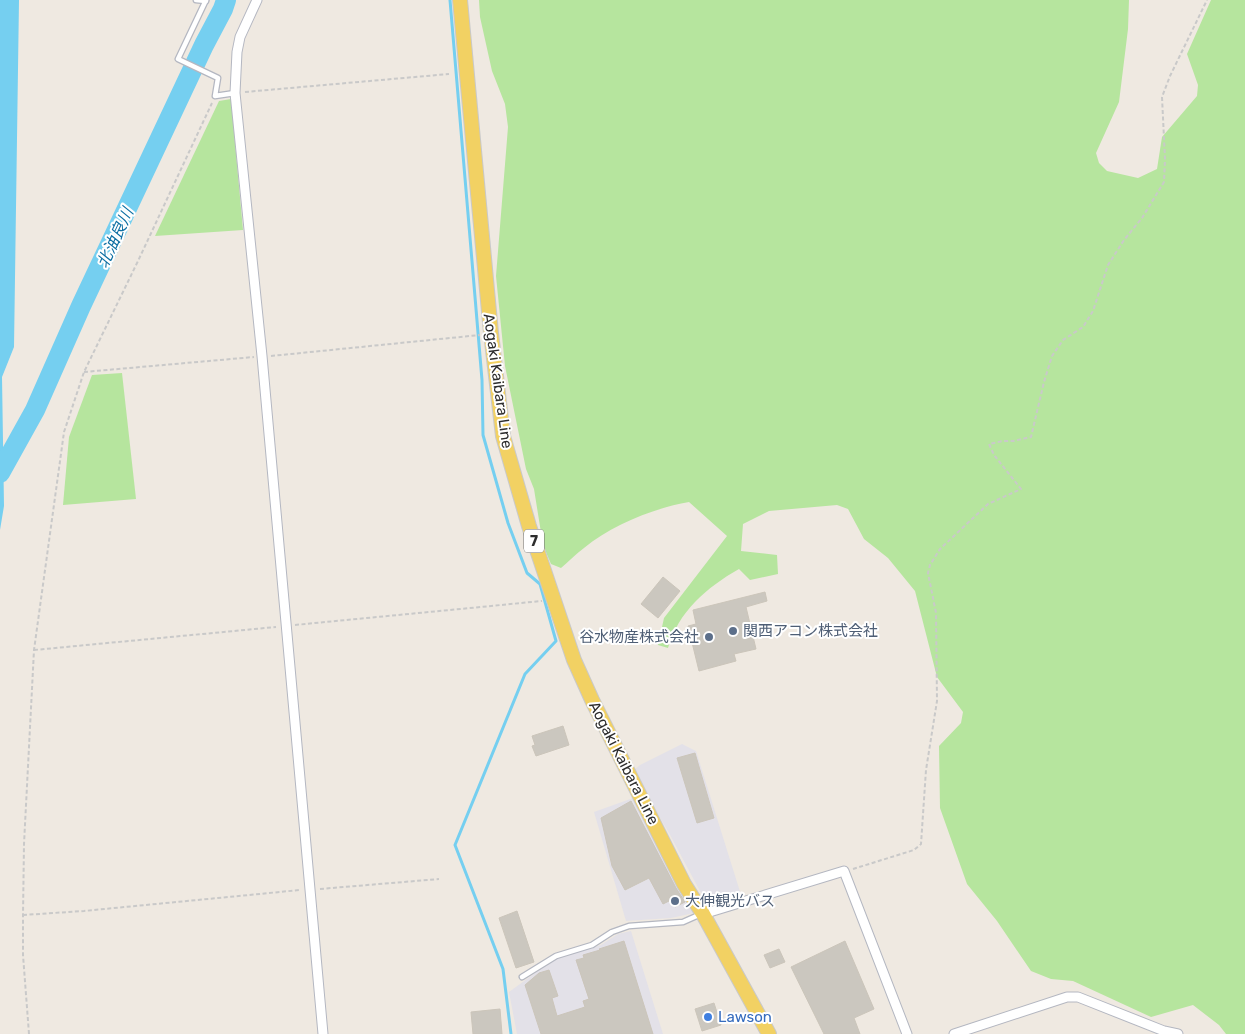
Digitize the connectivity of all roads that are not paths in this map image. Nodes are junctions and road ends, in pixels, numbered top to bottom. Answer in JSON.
{"nodes":[{"id":1,"x":196,"y":0,"type":"edge"},
{"id":2,"x":206,"y":0,"type":"edge"},
{"id":3,"x":257,"y":0,"type":"edge"},
{"id":4,"x":460,"y":0,"type":"edge"},
{"id":5,"x":235,"y":93,"type":"junction"},
{"id":6,"x":703,"y":914,"type":"junction"},
{"id":7,"x":522,"y":977,"type":"dead end"},
{"id":8,"x":323,"y":1034,"type":"edge"},
{"id":9,"x":769,"y":1034,"type":"edge"},
{"id":10,"x":907,"y":1034,"type":"edge"},
{"id":11,"x":954,"y":1034,"type":"edge"},
{"id":12,"x":1178,"y":1034,"type":"edge"}],
"edges":[{"from":1,"to":2,"type":"lane"},
{"from":2,"to":5,"type":"lane"},
{"from":3,"to":5,"type":"street"},
{"from":4,"to":6,"type":"main road","name":"Aogaki Kaibara Line","number":"7"},
{"from":5,"to":8,"type":"street"},
{"from":6,"to":7,"type":"lane"},
{"from":6,"to":9,"type":"main road","name":"Aogaki Kaibara Line","number":"7"},
{"from":6,"to":10,"type":"street"},
{"from":11,"to":12,"type":"street"}]}
